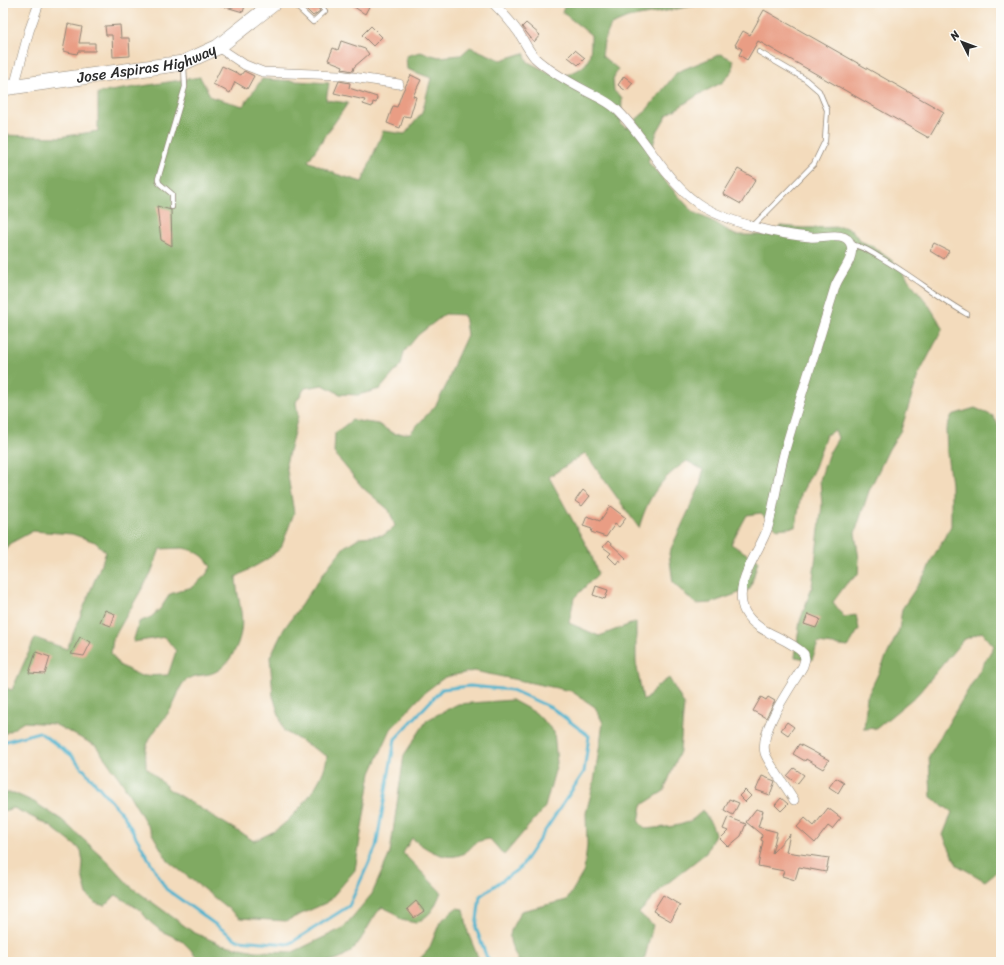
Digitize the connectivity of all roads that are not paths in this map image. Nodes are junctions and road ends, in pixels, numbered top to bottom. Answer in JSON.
{"nodes":[{"id":1,"x":39,"y":3,"type":"edge"},
{"id":2,"x":274,"y":3,"type":"edge"},
{"id":3,"x":293,"y":3,"type":"edge"},
{"id":4,"x":319,"y":3,"type":"edge"},
{"id":5,"x":493,"y":3,"type":"edge"},
{"id":6,"x":218,"y":47,"type":"junction"},
{"id":7,"x":759,"y":52,"type":"dead end"},
{"id":8,"x":184,"y":63,"type":"junction"},
{"id":9,"x":399,"y":84,"type":"dead end"},
{"id":10,"x":9,"y":88,"type":"edge"},
{"id":11,"x":172,"y":207,"type":"dead end"},
{"id":12,"x":753,"y":226,"type":"junction"},
{"id":13,"x":850,"y":244,"type":"junction"},
{"id":14,"x":966,"y":314,"type":"dead end"},
{"id":15,"x":794,"y":800,"type":"dead end"}],
"edges":[{"from":1,"to":10,"type":"street"},
{"from":2,"to":6,"type":"main road","name":"Jose Aspiras Highway"},
{"from":3,"to":4,"type":"lane"},
{"from":5,"to":12,"type":"street"},
{"from":6,"to":8,"type":"main road","name":"Jose Aspiras Highway"},
{"from":6,"to":9,"type":"street"},
{"from":7,"to":12,"type":"lane"},
{"from":8,"to":10,"type":"main road","name":"Jose Aspiras Highway"},
{"from":8,"to":11,"type":"lane"},
{"from":12,"to":13,"type":"street"},
{"from":13,"to":14,"type":"lane"},
{"from":13,"to":15,"type":"street"}]}
